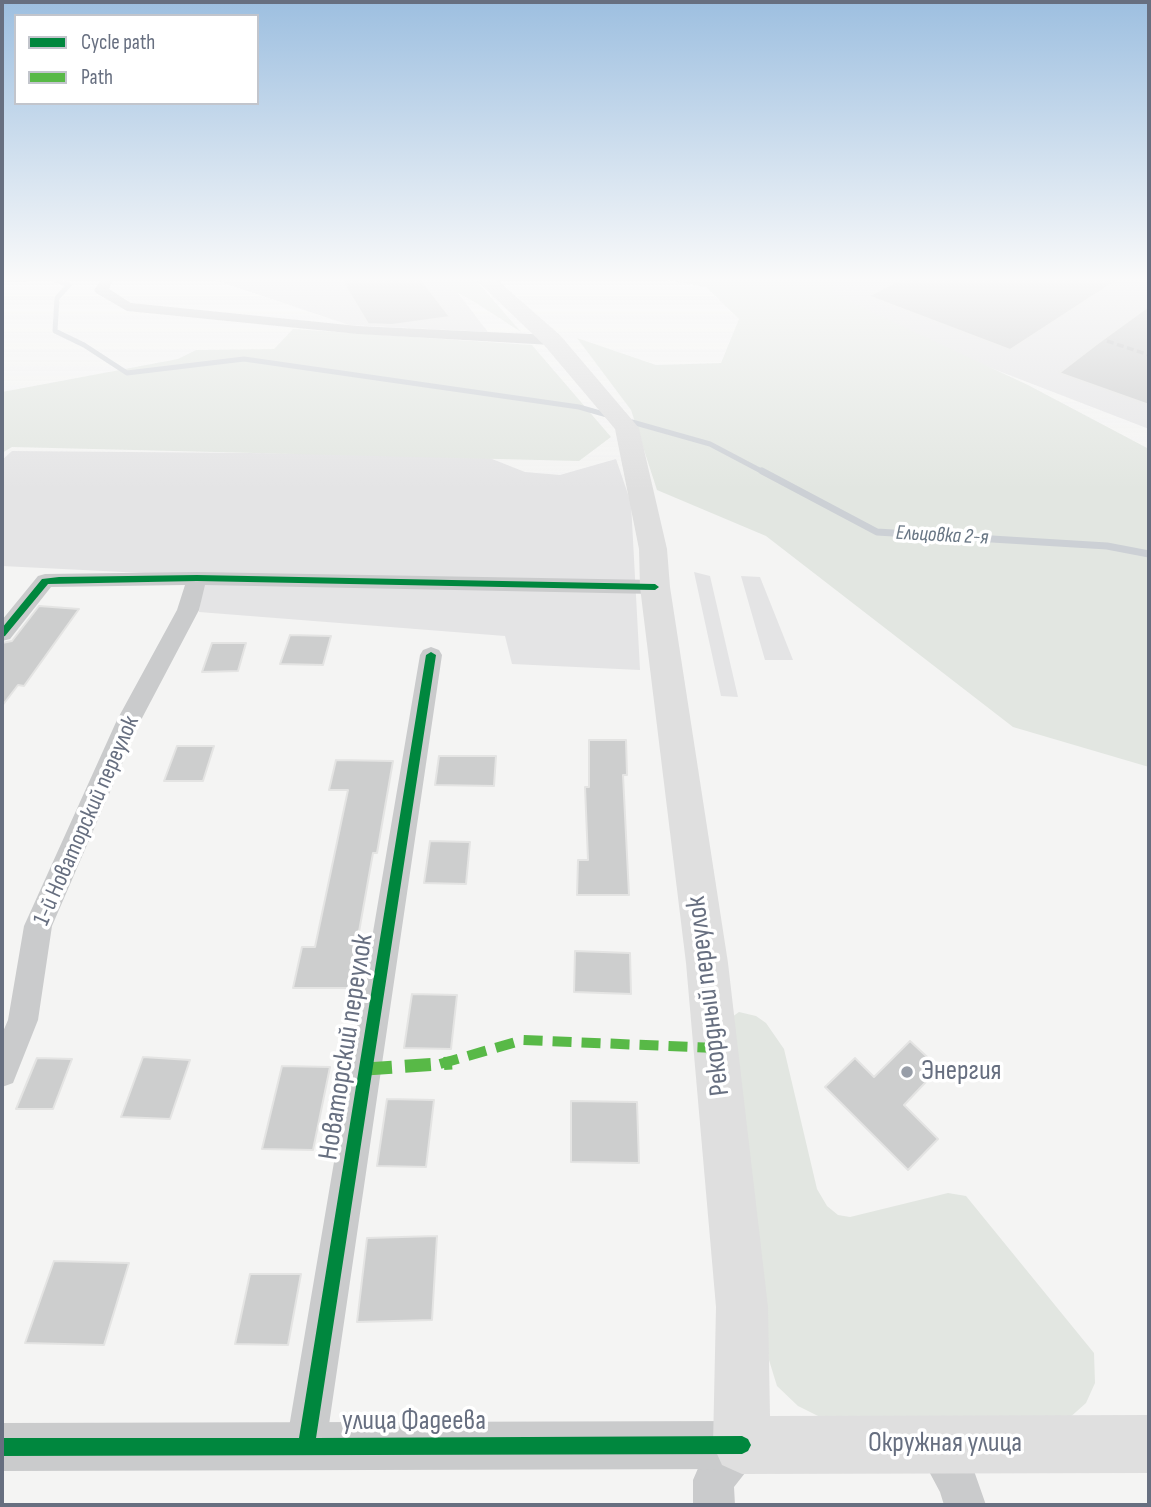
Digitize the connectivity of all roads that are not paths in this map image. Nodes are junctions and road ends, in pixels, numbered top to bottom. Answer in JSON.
{"nodes":[{"id":1,"x":560,"y":349,"type":"edge"},
{"id":2,"x":654,"y":568,"type":"junction"},
{"id":3,"x":197,"y":578,"type":"junction"},
{"id":4,"x":2,"y":634,"type":"edge"},
{"id":5,"x":431,"y":656,"type":"dead end"},
{"id":6,"x":2,"y":1072,"type":"edge"},
{"id":7,"x":933,"y":1443,"type":"junction"},
{"id":8,"x":1149,"y":1444,"type":"edge"},
{"id":9,"x":306,"y":1445,"type":"junction"},
{"id":10,"x":741,"y":1445,"type":"junction"},
{"id":11,"x":2,"y":1447,"type":"edge"},
{"id":12,"x":715,"y":1505,"type":"edge"},
{"id":13,"x":965,"y":1505,"type":"edge"}],
"edges":[{"from":1,"to":2,"type":"main road","name":"Рекордный переулок"},
{"from":2,"to":3,"type":"street"},
{"from":2,"to":10,"type":"main road","name":"Рекордный переулок"},
{"from":3,"to":4,"type":"street"},
{"from":3,"to":6,"type":"street","name":"1-й Новаторский переулок"},
{"from":5,"to":9,"type":"street","name":"Новаторский переулок"},
{"from":7,"to":8,"type":"main road","name":"Окружная улица"},
{"from":7,"to":10,"type":"main road","name":"Окружная улица"},
{"from":7,"to":13,"type":"street"},
{"from":9,"to":10,"type":"street","name":"улица Фадеева"},
{"from":9,"to":11,"type":"street","name":"улица Фадеева"},
{"from":10,"to":12,"type":"street"}]}
